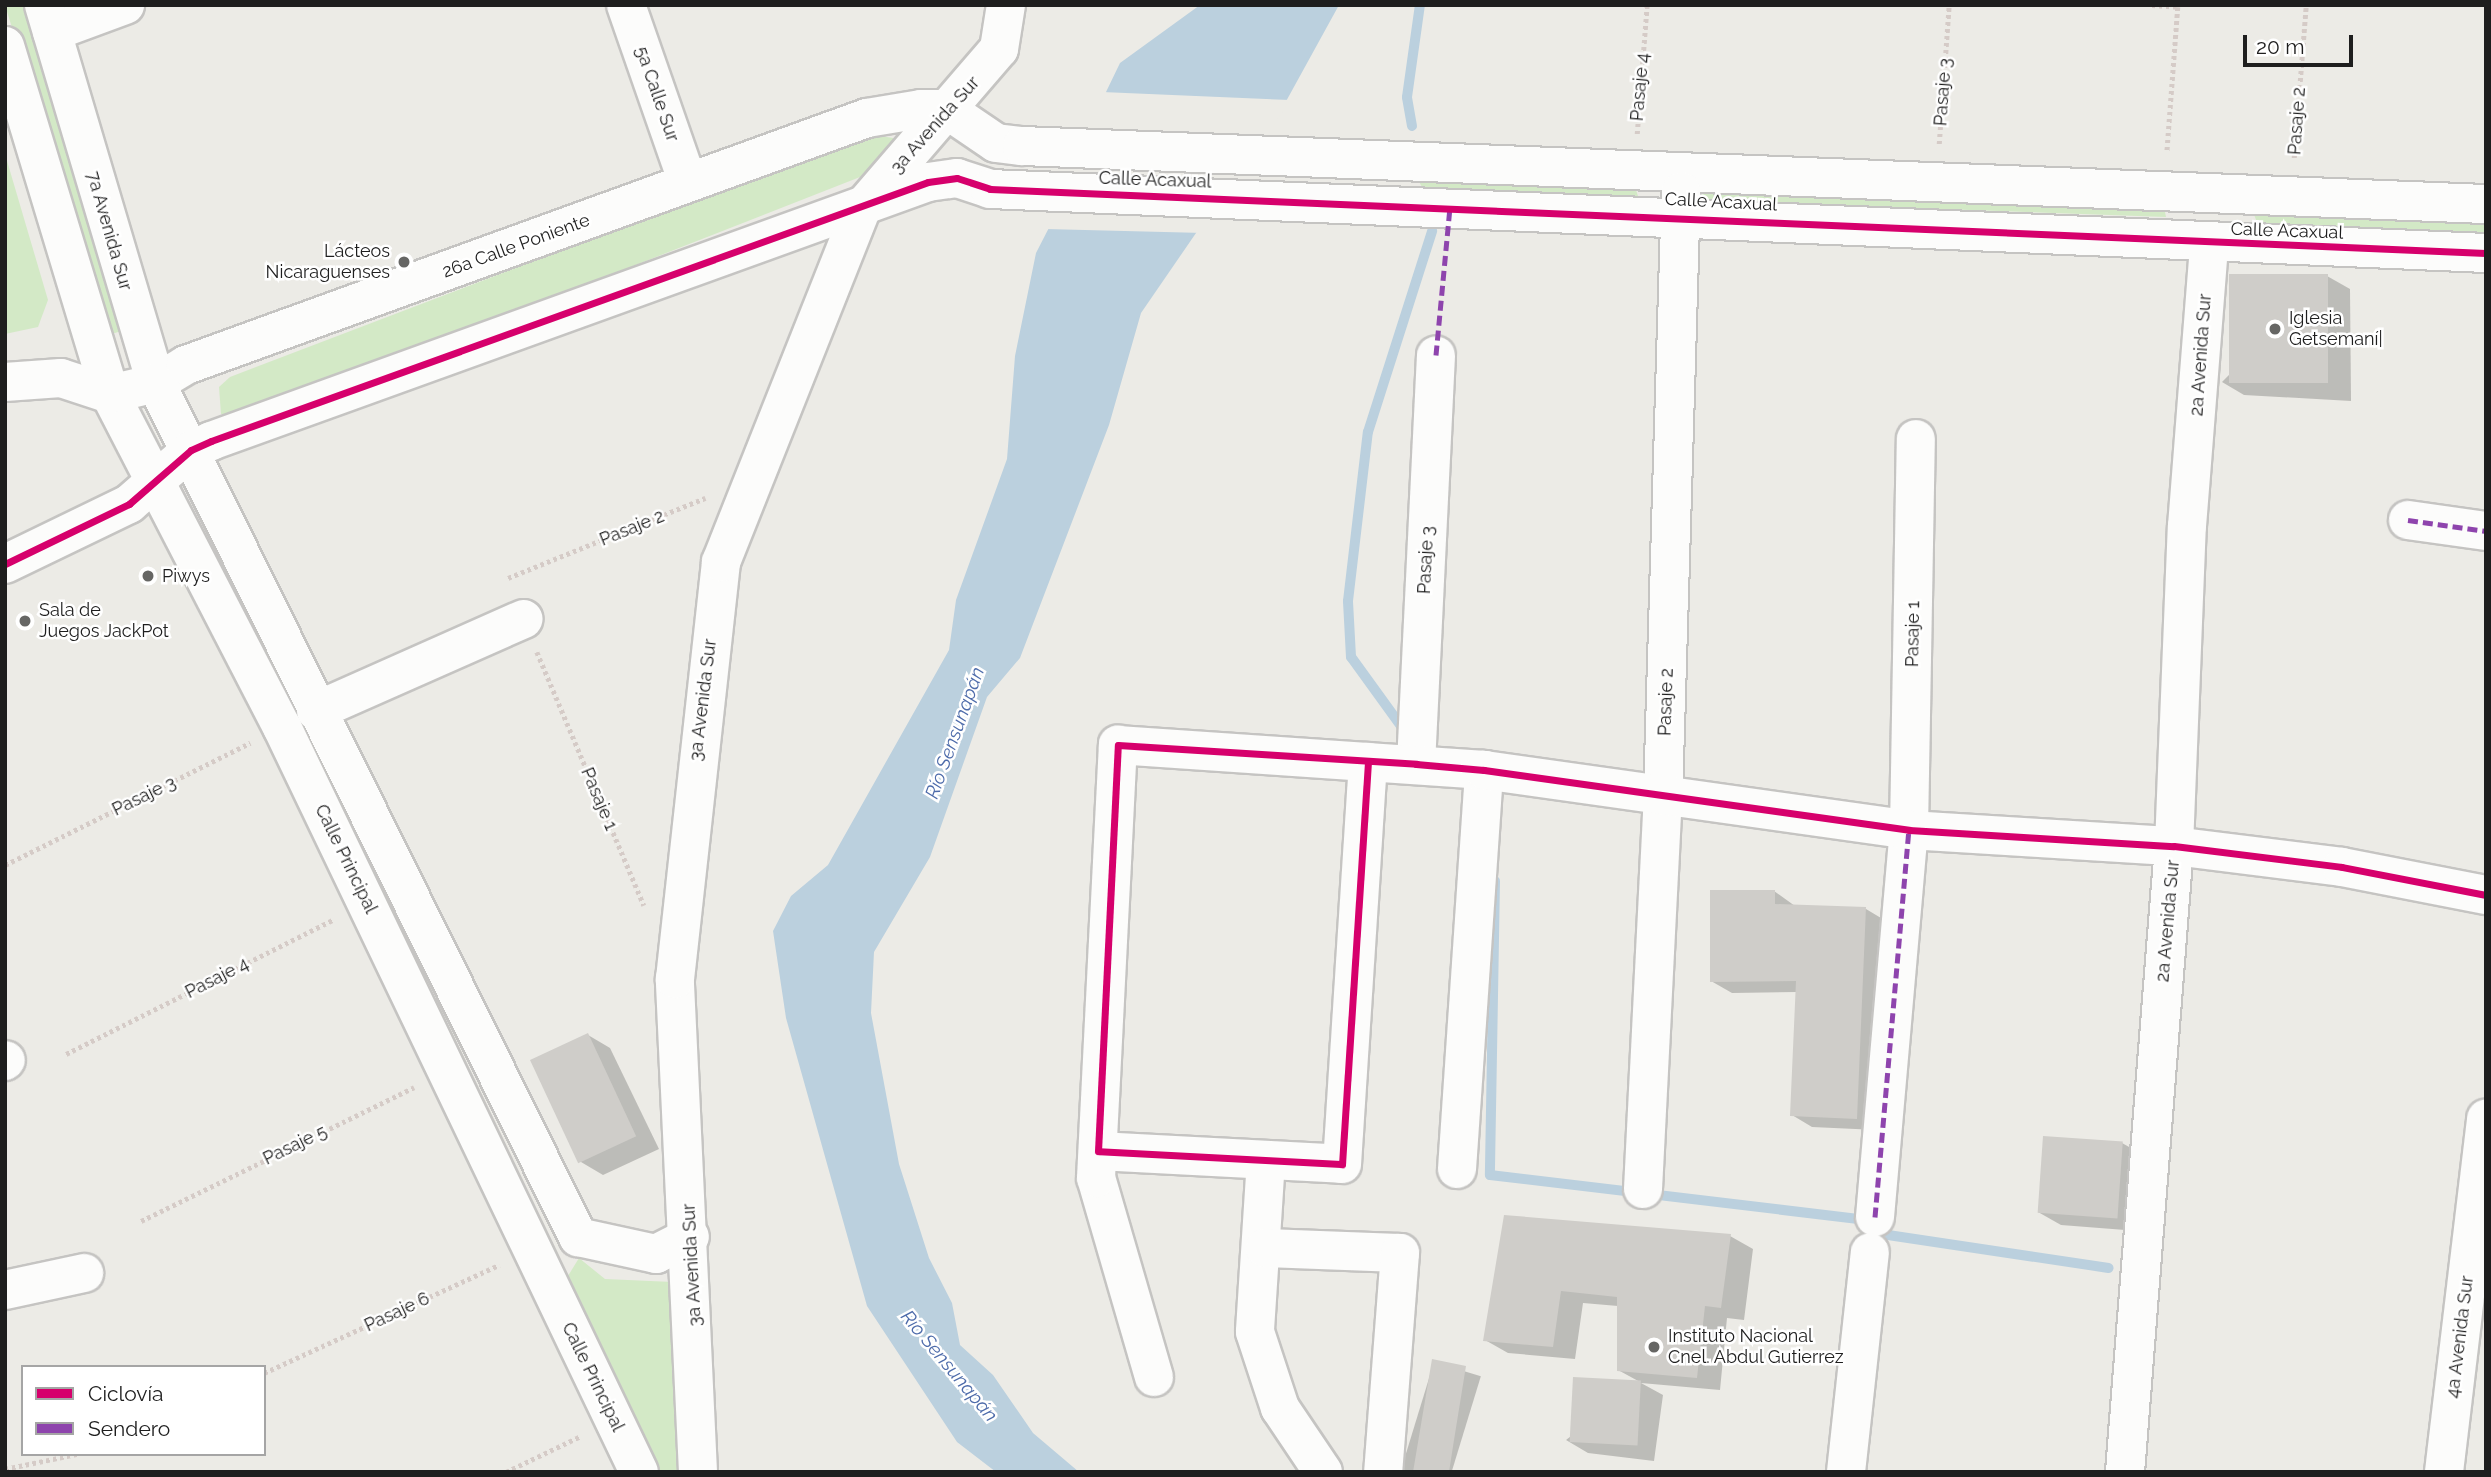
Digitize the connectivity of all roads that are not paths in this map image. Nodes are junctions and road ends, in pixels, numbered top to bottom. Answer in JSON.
{"nodes":[{"id":1,"x":125,"y":5,"type":"edge"},
{"id":2,"x":626,"y":5,"type":"edge"},
{"id":3,"x":1006,"y":5,"type":"edge"},
{"id":4,"x":48,"y":19,"type":"edge"},
{"id":5,"x":5,"y":46,"type":"edge"},
{"id":6,"x":946,"y":109,"type":"junction"},
{"id":7,"x":1679,"y":171,"type":"junction"},
{"id":8,"x":688,"y":184,"type":"junction"},
{"id":9,"x":2175,"y":189,"type":"junction"},
{"id":10,"x":2243,"y":192,"type":"junction"},
{"id":11,"x":2486,"y":204,"type":"edge"},
{"id":12,"x":862,"y":208,"type":"junction"},
{"id":13,"x":1683,"y":215,"type":"junction"},
{"id":14,"x":2209,"y":244,"type":"junction"},
{"id":15,"x":2486,"y":253,"type":"edge"},
{"id":16,"x":1436,"y":355,"type":"dead end"},
{"id":17,"x":5,"y":382,"type":"edge"},
{"id":18,"x":156,"y":383,"type":"junction"},
{"id":19,"x":110,"y":394,"type":"junction"},
{"id":20,"x":1916,"y":439,"type":"dead end"},
{"id":21,"x":191,"y":450,"type":"junction"},
{"id":22,"x":156,"y":480,"type":"junction"},
{"id":23,"x":2408,"y":520,"type":"dead end"},
{"id":24,"x":2486,"y":531,"type":"edge"},
{"id":25,"x":5,"y":564,"type":"edge"},
{"id":26,"x":523,"y":619,"type":"road end"},
{"id":27,"x":316,"y":711,"type":"junction"},
{"id":28,"x":1368,"y":762,"type":"junction"},
{"id":29,"x":1416,"y":764,"type":"junction"},
{"id":30,"x":1484,"y":770,"type":"junction"},
{"id":31,"x":1663,"y":796,"type":"junction"},
{"id":32,"x":1909,"y":830,"type":"junction"},
{"id":33,"x":2174,"y":846,"type":"junction"},
{"id":34,"x":2486,"y":895,"type":"edge"},
{"id":35,"x":2486,"y":1118,"type":"edge"},
{"id":36,"x":1098,"y":1151,"type":"junction"},
{"id":37,"x":1266,"y":1160,"type":"junction"},
{"id":38,"x":1457,"y":1169,"type":"dead end"},
{"id":39,"x":1643,"y":1189,"type":"dead end"},
{"id":40,"x":578,"y":1237,"type":"junction"},
{"id":41,"x":690,"y":1237,"type":"junction"},
{"id":42,"x":1265,"y":1248,"type":"junction"},
{"id":43,"x":538,"y":1267,"type":"junction"},
{"id":44,"x":84,"y":1273,"type":"dead end"},
{"id":45,"x":5,"y":1290,"type":"edge"},
{"id":46,"x":1154,"y":1377,"type":"dead end"},
{"id":47,"x":639,"y":1472,"type":"edge"},
{"id":48,"x":698,"y":1472,"type":"edge"},
{"id":49,"x":1323,"y":1472,"type":"edge"},
{"id":50,"x":1383,"y":1472,"type":"edge"},
{"id":51,"x":1846,"y":1472,"type":"edge"},
{"id":52,"x":2125,"y":1472,"type":"edge"},
{"id":53,"x":2444,"y":1472,"type":"edge"}],
"edges":[{"from":1,"to":4,"type":"street"},
{"from":2,"to":8,"type":"street","name":"5a Calle Sur"},
{"from":3,"to":6,"type":"street","name":"3a Avenida Sur"},
{"from":4,"to":18,"type":"street","name":"7a Avenida Sur"},
{"from":5,"to":19,"type":"street"},
{"from":6,"to":7,"type":"street","name":"Calle Acaxual"},
{"from":6,"to":8,"type":"street","name":"26a Calle Poniente"},
{"from":6,"to":12,"type":"street","name":"3a Avenida Sur"},
{"from":7,"to":9,"type":"street","name":"Calle Acaxual"},
{"from":7,"to":13,"type":"street","name":"Calle Acaxual"},
{"from":8,"to":18,"type":"street","name":"26a Calle Poniente"},
{"from":9,"to":10,"type":"street","name":"Calle Acaxual"},
{"from":9,"to":14,"type":"street"},
{"from":10,"to":11,"type":"street","name":"Calle Acaxual"},
{"from":10,"to":14,"type":"street"},
{"from":12,"to":13,"type":"street","name":"Calle Acaxual"},
{"from":12,"to":21,"type":"street"},
{"from":12,"to":41,"type":"street","name":"3a Avenida Sur"},
{"from":13,"to":14,"type":"street","name":"Calle Acaxual"},
{"from":13,"to":31,"type":"street","name":"Pasaje 2"},
{"from":14,"to":15,"type":"street","name":"Calle Acaxual"},
{"from":14,"to":33,"type":"street","name":"2a Avenida Sur"},
{"from":16,"to":29,"type":"street","name":"Pasaje 3"},
{"from":17,"to":19,"type":"street"},
{"from":18,"to":19,"type":"street","name":"26a Calle Poniente"},
{"from":18,"to":21,"type":"street","name":"7a Avenida Sur"},
{"from":19,"to":22,"type":"street"},
{"from":20,"to":32,"type":"street","name":"Pasaje 1"},
{"from":21,"to":22,"type":"street"},
{"from":21,"to":27,"type":"street"},
{"from":22,"to":25,"type":"street"},
{"from":22,"to":43,"type":"street","name":"Calle Principal"},
{"from":23,"to":24,"type":"street"},
{"from":26,"to":27,"type":"street"},
{"from":27,"to":40,"type":"street"},
{"from":28,"to":29,"type":"street"},
{"from":28,"to":36,"type":"street"},
{"from":28,"to":37,"type":"street"},
{"from":29,"to":30,"type":"street"},
{"from":30,"to":31,"type":"street"},
{"from":30,"to":38,"type":"street"},
{"from":31,"to":32,"type":"street"},
{"from":31,"to":39,"type":"street","name":"Pasaje 2"},
{"from":32,"to":33,"type":"street"},
{"from":32,"to":51,"type":"street","name":"Pasaje 1"},
{"from":33,"to":34,"type":"street"},
{"from":33,"to":52,"type":"street","name":"2a Avenida Sur"},
{"from":35,"to":53,"type":"street","name":"4a Avenida Sur"},
{"from":36,"to":37,"type":"street"},
{"from":36,"to":46,"type":"street"},
{"from":37,"to":42,"type":"street"},
{"from":40,"to":41,"type":"street"},
{"from":40,"to":43,"type":"street"},
{"from":41,"to":48,"type":"street","name":"3a Avenida Sur"},
{"from":42,"to":49,"type":"street"},
{"from":42,"to":50,"type":"street"},
{"from":43,"to":47,"type":"street","name":"Calle Principal"},
{"from":44,"to":45,"type":"street"}]}
